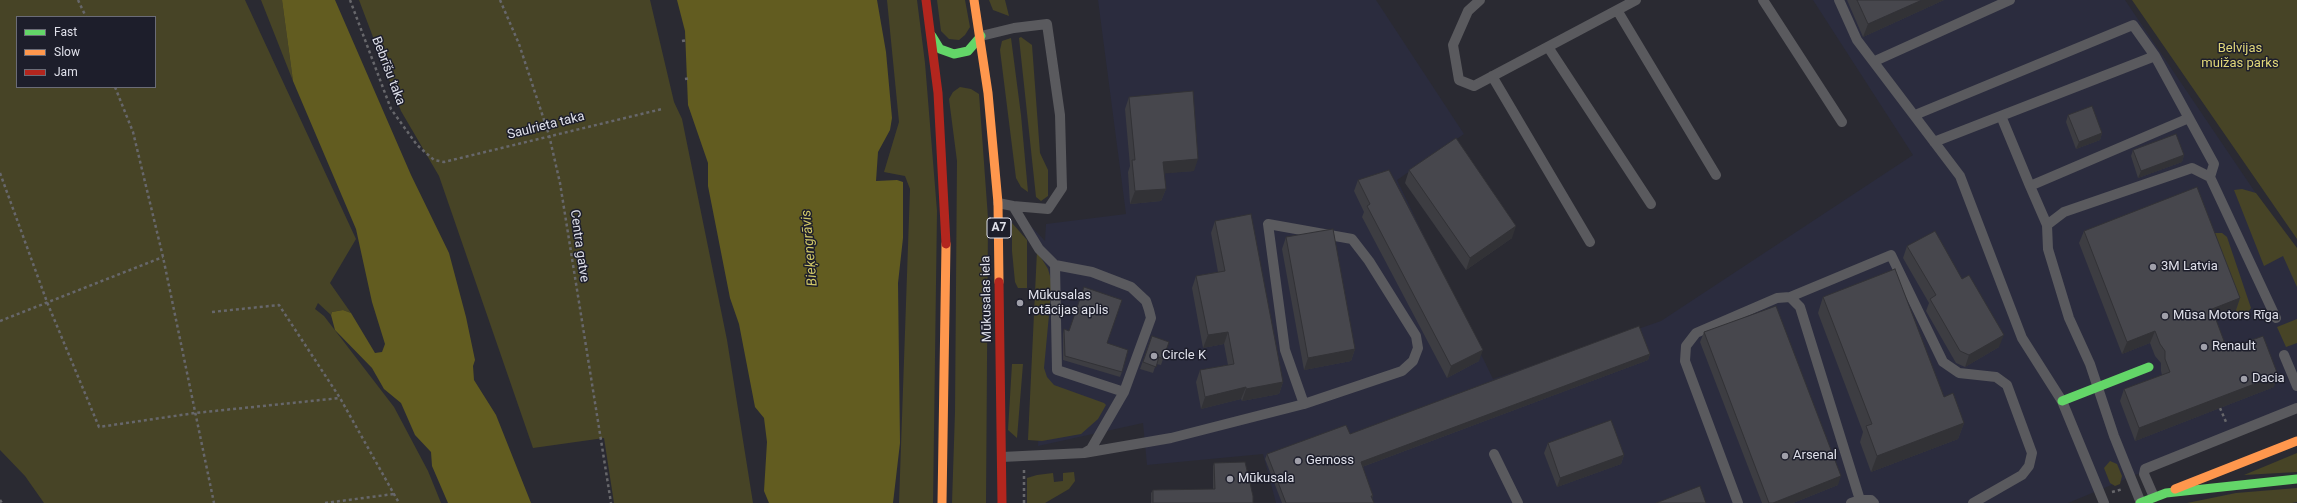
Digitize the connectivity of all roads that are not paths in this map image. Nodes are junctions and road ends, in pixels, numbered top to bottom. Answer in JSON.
{"nodes":[{"id":1,"x":926,"y":0,"type":"edge"},
{"id":2,"x":974,"y":0,"type":"edge"},
{"id":3,"x":1480,"y":0,"type":"edge"},
{"id":4,"x":1636,"y":0,"type":"edge"},
{"id":5,"x":1763,"y":0,"type":"edge"},
{"id":6,"x":1839,"y":0,"type":"edge"},
{"id":7,"x":2010,"y":0,"type":"edge"},
{"id":8,"x":1617,"y":10,"type":"junction"},
{"id":9,"x":932,"y":36,"type":"junction"},
{"id":10,"x":981,"y":36,"type":"junction"},
{"id":11,"x":1548,"y":47,"type":"junction"},
{"id":12,"x":2155,"y":56,"type":"junction"},
{"id":13,"x":1875,"y":61,"type":"junction"},
{"id":14,"x":1492,"y":76,"type":"junction"},
{"id":15,"x":1915,"y":115,"type":"junction"},
{"id":16,"x":2001,"y":116,"type":"junction"},
{"id":17,"x":2189,"y":118,"type":"junction"},
{"id":18,"x":1842,"y":122,"type":"dead end"},
{"id":19,"x":1934,"y":142,"type":"junction"},
{"id":20,"x":1716,"y":175,"type":"dead end"},
{"id":21,"x":2210,"y":177,"type":"junction"},
{"id":22,"x":2030,"y":186,"type":"junction"},
{"id":23,"x":998,"y":203,"type":"junction"},
{"id":24,"x":1651,"y":204,"type":"dead end"},
{"id":25,"x":1013,"y":206,"type":"junction"},
{"id":26,"x":2047,"y":224,"type":"junction"},
{"id":27,"x":1590,"y":242,"type":"dead end"},
{"id":28,"x":1055,"y":265,"type":"junction"},
{"id":29,"x":1790,"y":297,"type":"junction"},
{"id":30,"x":2276,"y":318,"type":"dead end"},
{"id":31,"x":2284,"y":355,"type":"dead end"},
{"id":32,"x":2149,"y":367,"type":"dead end"},
{"id":33,"x":2297,"y":386,"type":"edge"},
{"id":34,"x":2098,"y":387,"type":"junction"},
{"id":35,"x":1124,"y":392,"type":"junction"},
{"id":36,"x":2062,"y":401,"type":"junction"},
{"id":37,"x":1304,"y":404,"type":"junction"},
{"id":38,"x":2297,"y":408,"type":"edge"},
{"id":39,"x":2297,"y":441,"type":"edge"},
{"id":40,"x":1084,"y":453,"type":"junction"},
{"id":41,"x":1494,"y":454,"type":"dead end"},
{"id":42,"x":1002,"y":457,"type":"junction"},
{"id":43,"x":2297,"y":479,"type":"edge"},
{"id":44,"x":2166,"y":493,"type":"junction"},
{"id":45,"x":2154,"y":497,"type":"junction"},
{"id":46,"x":1855,"y":501,"type":"edge"},
{"id":47,"x":942,"y":503,"type":"edge"},
{"id":48,"x":1002,"y":503,"type":"edge"},
{"id":49,"x":1518,"y":503,"type":"edge"},
{"id":50,"x":1738,"y":503,"type":"edge"},
{"id":51,"x":1874,"y":503,"type":"edge"},
{"id":52,"x":1973,"y":503,"type":"edge"},
{"id":53,"x":2104,"y":503,"type":"edge"},
{"id":54,"x":2141,"y":503,"type":"edge"}],
"edges":[{"from":1,"to":9,"type":"main road"},
{"from":2,"to":10,"type":"main road","name":"Mūkusalas iela","number":"A7"},
{"from":3,"to":14,"type":"lane"},
{"from":4,"to":8,"type":"lane"},
{"from":5,"to":18,"type":"lane"},
{"from":6,"to":13,"type":"lane"},
{"from":7,"to":13,"type":"lane"},
{"from":8,"to":11,"type":"lane"},
{"from":8,"to":20,"type":"lane"},
{"from":9,"to":10,"type":"main road"},
{"from":9,"to":47,"type":"main road"},
{"from":10,"to":23,"type":"main road","name":"Mūkusalas iela","number":"A7"},
{"from":10,"to":25,"type":"lane"},
{"from":11,"to":14,"type":"lane"},
{"from":11,"to":24,"type":"lane"},
{"from":12,"to":15,"type":"lane"},
{"from":12,"to":16,"type":"lane"},
{"from":12,"to":17,"type":"lane"},
{"from":13,"to":15,"type":"lane"},
{"from":14,"to":27,"type":"lane"},
{"from":15,"to":19,"type":"lane"},
{"from":16,"to":19,"type":"lane"},
{"from":16,"to":22,"type":"lane"},
{"from":17,"to":21,"type":"lane"},
{"from":17,"to":22,"type":"lane"},
{"from":19,"to":36,"type":"lane"},
{"from":21,"to":26,"type":"lane"},
{"from":21,"to":30,"type":"lane"},
{"from":22,"to":26,"type":"lane"},
{"from":23,"to":25,"type":"lane"},
{"from":23,"to":42,"type":"main road","name":"Mūkusalas iela","number":"A7"},
{"from":25,"to":28,"type":"lane"},
{"from":26,"to":34,"type":"lane"},
{"from":28,"to":35,"type":"lane"},
{"from":28,"to":35,"type":"lane"},
{"from":29,"to":46,"type":"lane"},
{"from":29,"to":50,"type":"lane"},
{"from":29,"to":52,"type":"lane"},
{"from":31,"to":33,"type":"lane"},
{"from":32,"to":34,"type":"main road"},
{"from":34,"to":36,"type":"main road"},
{"from":34,"to":54,"type":"lane"},
{"from":35,"to":40,"type":"lane"},
{"from":36,"to":53,"type":"lane"},
{"from":37,"to":37,"type":"lane"},
{"from":37,"to":40,"type":"lane"},
{"from":38,"to":45,"type":"lane"},
{"from":39,"to":44,"type":"main road"},
{"from":40,"to":42,"type":"lane"},
{"from":41,"to":49,"type":"lane"},
{"from":42,"to":48,"type":"main road","name":"Mūkusalas iela","number":"A7"},
{"from":43,"to":44,"type":"main road"},
{"from":44,"to":45,"type":"main road"},
{"from":45,"to":54,"type":"main road"},
{"from":46,"to":51,"type":"lane"}]}
